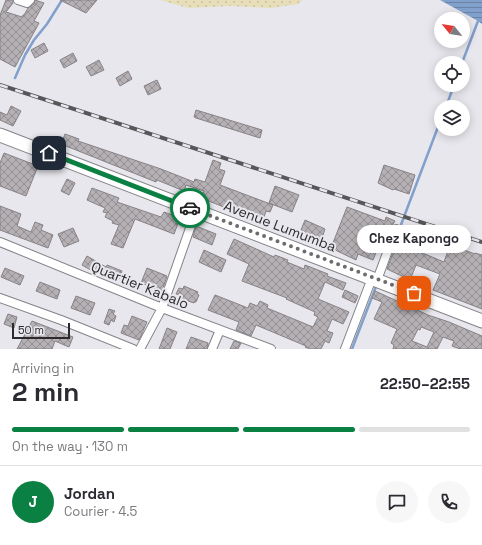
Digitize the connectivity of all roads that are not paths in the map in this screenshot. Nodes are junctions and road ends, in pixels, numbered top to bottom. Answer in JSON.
{"nodes":[{"id":1,"x":18,"y":0,"type":"edge"},
{"id":2,"x":30,"y":0,"type":"edge"},
{"id":3,"x":0,"y":134,"type":"edge"},
{"id":4,"x":196,"y":211,"type":"junction"},
{"id":5,"x":396,"y":229,"type":"dead end"},
{"id":6,"x":0,"y":242,"type":"edge"},
{"id":7,"x":374,"y":279,"type":"junction"},
{"id":8,"x":0,"y":298,"type":"edge"},
{"id":9,"x":162,"y":308,"type":"junction"},
{"id":10,"x":482,"y":320,"type":"edge"},
{"id":11,"x":220,"y":330,"type":"junction"},
{"id":12,"x":133,"y":349,"type":"edge"},
{"id":13,"x":140,"y":349,"type":"edge"},
{"id":14,"x":212,"y":349,"type":"edge"},
{"id":15,"x":271,"y":349,"type":"edge"},
{"id":16,"x":345,"y":349,"type":"edge"}],
"edges":[{"from":1,"to":2,"type":"street"},
{"from":3,"to":4,"type":"highway","name":"Avenue Lumumba"},
{"from":4,"to":7,"type":"highway","name":"Avenue Lumumba"},
{"from":4,"to":9,"type":"street"},
{"from":5,"to":7,"type":"street"},
{"from":6,"to":9,"type":"street","name":"Quartier Kabalo"},
{"from":7,"to":10,"type":"highway","name":"Avenue Lumumba"},
{"from":7,"to":16,"type":"street"},
{"from":8,"to":12,"type":"street"},
{"from":9,"to":11,"type":"street","name":"Quartier Kabalo"},
{"from":9,"to":13,"type":"street"},
{"from":11,"to":14,"type":"street"},
{"from":11,"to":15,"type":"street","name":"Quartier Kabalo"}]}
